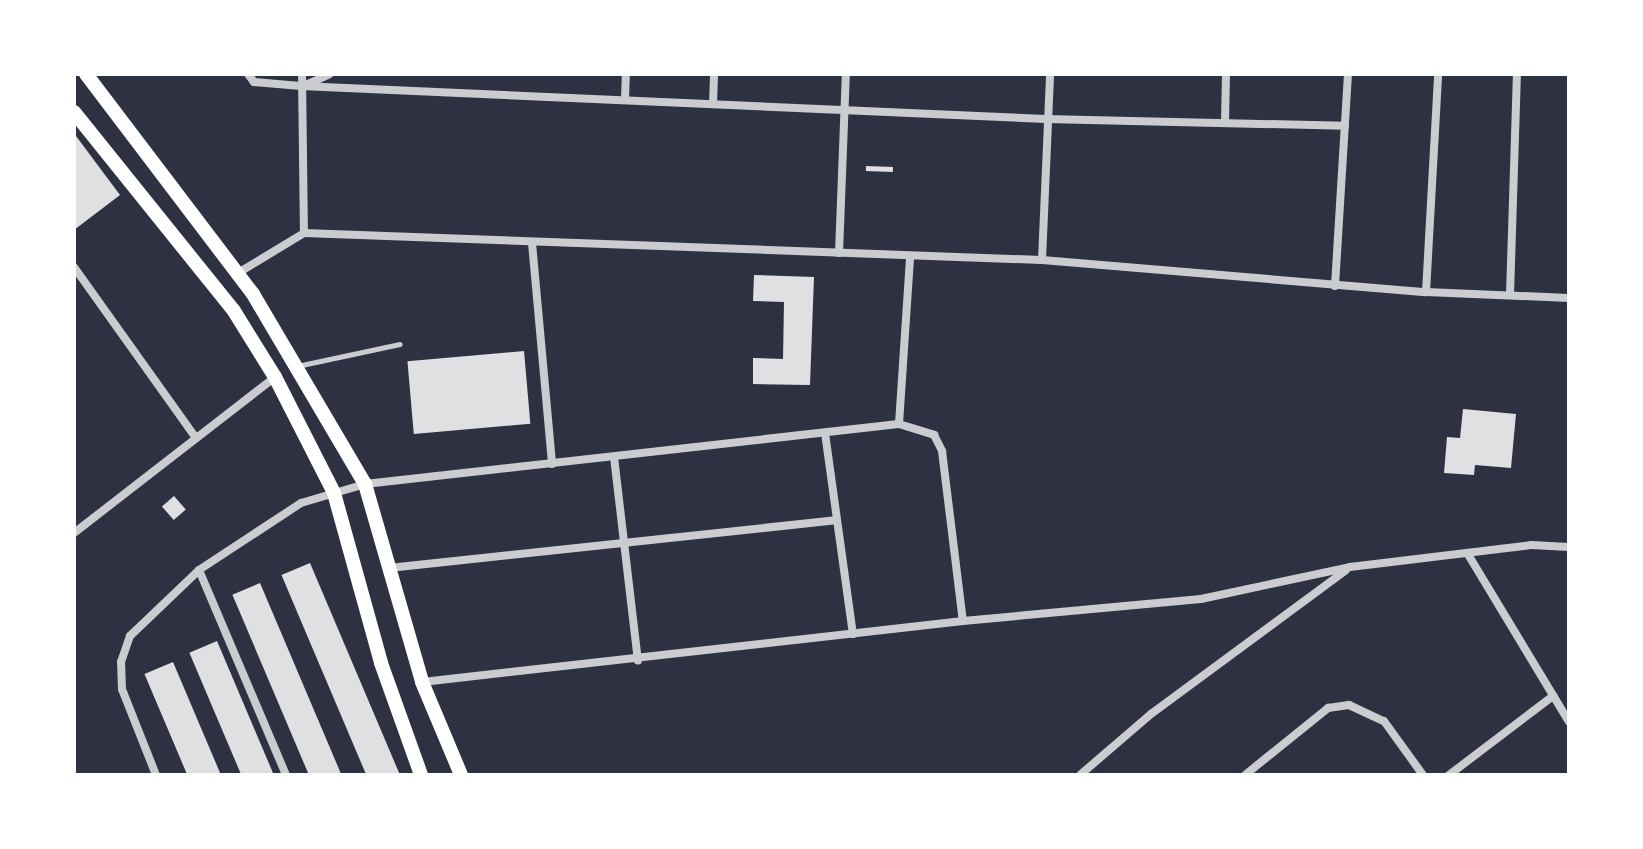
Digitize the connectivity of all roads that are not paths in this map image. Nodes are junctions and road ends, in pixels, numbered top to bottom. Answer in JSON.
{"nodes":[{"id":1,"x":86,"y":74,"type":"edge"},
{"id":2,"x":248,"y":74,"type":"edge"},
{"id":3,"x":302,"y":74,"type":"edge"},
{"id":4,"x":330,"y":74,"type":"edge"},
{"id":5,"x":626,"y":74,"type":"edge"},
{"id":6,"x":714,"y":74,"type":"edge"},
{"id":7,"x":846,"y":74,"type":"edge"},
{"id":8,"x":1050,"y":74,"type":"edge"},
{"id":9,"x":1226,"y":74,"type":"edge"},
{"id":10,"x":1348,"y":74,"type":"edge"},
{"id":11,"x":1438,"y":74,"type":"edge"},
{"id":12,"x":1517,"y":74,"type":"edge"},
{"id":13,"x":301,"y":86,"type":"junction"},
{"id":14,"x":625,"y":99,"type":"junction"},
{"id":15,"x":713,"y":104,"type":"junction"},
{"id":16,"x":845,"y":109,"type":"junction"},
{"id":17,"x":76,"y":117,"type":"edge"},
{"id":18,"x":1045,"y":119,"type":"junction"},
{"id":19,"x":1225,"y":122,"type":"junction"},
{"id":20,"x":1345,"y":126,"type":"junction"},
{"id":21,"x":304,"y":233,"type":"junction"},
{"id":22,"x":532,"y":243,"type":"junction"},
{"id":23,"x":839,"y":253,"type":"junction"},
{"id":24,"x":910,"y":257,"type":"junction"},
{"id":25,"x":1042,"y":260,"type":"junction"},
{"id":26,"x":74,"y":267,"type":"edge"},
{"id":27,"x":238,"y":273,"type":"junction"},
{"id":28,"x":1335,"y":286,"type":"junction"},
{"id":29,"x":1426,"y":292,"type":"junction"},
{"id":30,"x":1510,"y":295,"type":"junction"},
{"id":31,"x":1569,"y":298,"type":"edge"},
{"id":32,"x":400,"y":344,"type":"dead end"},
{"id":33,"x":296,"y":366,"type":"junction"},
{"id":34,"x":275,"y":377,"type":"junction"},
{"id":35,"x":899,"y":424,"type":"junction"},
{"id":36,"x":825,"y":433,"type":"junction"},
{"id":37,"x":196,"y":438,"type":"junction"},
{"id":38,"x":614,"y":457,"type":"junction"},
{"id":39,"x":552,"y":464,"type":"junction"},
{"id":40,"x":365,"y":484,"type":"junction"},
{"id":41,"x":334,"y":493,"type":"junction"},
{"id":42,"x":835,"y":520,"type":"junction"},
{"id":43,"x":74,"y":533,"type":"edge"},
{"id":44,"x":625,"y":546,"type":"junction"},
{"id":45,"x":1569,"y":547,"type":"edge"},
{"id":46,"x":1469,"y":556,"type":"junction"},
{"id":47,"x":1350,"y":567,"type":"junction"},
{"id":48,"x":389,"y":568,"type":"junction"},
{"id":49,"x":199,"y":570,"type":"junction"},
{"id":50,"x":963,"y":621,"type":"junction"},
{"id":51,"x":853,"y":634,"type":"junction"},
{"id":52,"x":638,"y":661,"type":"junction"},
{"id":53,"x":422,"y":682,"type":"junction"},
{"id":54,"x":1553,"y":696,"type":"junction"},
{"id":55,"x":1569,"y":722,"type":"edge"},
{"id":56,"x":156,"y":775,"type":"edge"},
{"id":57,"x":286,"y":775,"type":"edge"},
{"id":58,"x":421,"y":775,"type":"edge"},
{"id":59,"x":461,"y":775,"type":"edge"},
{"id":60,"x":1080,"y":775,"type":"edge"},
{"id":61,"x":1245,"y":775,"type":"edge"},
{"id":62,"x":1423,"y":775,"type":"edge"},
{"id":63,"x":1449,"y":775,"type":"edge"}],
"edges":[{"from":1,"to":27,"type":"main road"},
{"from":2,"to":13,"type":"street"},
{"from":3,"to":13,"type":"street"},
{"from":4,"to":13,"type":"street"},
{"from":5,"to":14,"type":"street"},
{"from":6,"to":15,"type":"street"},
{"from":7,"to":16,"type":"street"},
{"from":8,"to":18,"type":"street"},
{"from":9,"to":19,"type":"street"},
{"from":10,"to":20,"type":"street"},
{"from":11,"to":29,"type":"street"},
{"from":12,"to":30,"type":"street"},
{"from":13,"to":14,"type":"street"},
{"from":13,"to":21,"type":"street"},
{"from":14,"to":15,"type":"street"},
{"from":15,"to":16,"type":"street"},
{"from":16,"to":18,"type":"street"},
{"from":16,"to":23,"type":"street"},
{"from":17,"to":34,"type":"main road"},
{"from":18,"to":19,"type":"street"},
{"from":18,"to":25,"type":"street"},
{"from":19,"to":20,"type":"street"},
{"from":20,"to":28,"type":"street"},
{"from":21,"to":22,"type":"street"},
{"from":21,"to":27,"type":"street"},
{"from":22,"to":23,"type":"street"},
{"from":22,"to":39,"type":"street"},
{"from":23,"to":24,"type":"street"},
{"from":24,"to":25,"type":"street"},
{"from":24,"to":35,"type":"street"},
{"from":25,"to":28,"type":"street"},
{"from":26,"to":37,"type":"street"},
{"from":27,"to":33,"type":"main road"},
{"from":28,"to":29,"type":"street"},
{"from":29,"to":30,"type":"street"},
{"from":30,"to":31,"type":"street"},
{"from":32,"to":33,"type":"lane"},
{"from":33,"to":40,"type":"main road"},
{"from":34,"to":37,"type":"street"},
{"from":34,"to":41,"type":"main road"},
{"from":35,"to":36,"type":"street"},
{"from":35,"to":50,"type":"street"},
{"from":36,"to":38,"type":"street"},
{"from":36,"to":42,"type":"street"},
{"from":37,"to":43,"type":"street"},
{"from":38,"to":39,"type":"street"},
{"from":38,"to":44,"type":"street"},
{"from":39,"to":40,"type":"street"},
{"from":40,"to":41,"type":"street"},
{"from":40,"to":48,"type":"main road"},
{"from":41,"to":49,"type":"street"},
{"from":41,"to":58,"type":"main road"},
{"from":42,"to":44,"type":"street"},
{"from":42,"to":51,"type":"street"},
{"from":44,"to":48,"type":"street"},
{"from":44,"to":52,"type":"street"},
{"from":45,"to":46,"type":"street"},
{"from":46,"to":47,"type":"street"},
{"from":46,"to":54,"type":"street"},
{"from":47,"to":50,"type":"street"},
{"from":47,"to":60,"type":"street"},
{"from":48,"to":53,"type":"main road"},
{"from":49,"to":56,"type":"street"},
{"from":49,"to":57,"type":"street"},
{"from":50,"to":51,"type":"street"},
{"from":51,"to":52,"type":"street"},
{"from":52,"to":53,"type":"street"},
{"from":53,"to":59,"type":"main road"},
{"from":54,"to":55,"type":"street"},
{"from":54,"to":63,"type":"street"},
{"from":61,"to":62,"type":"street"}]}
